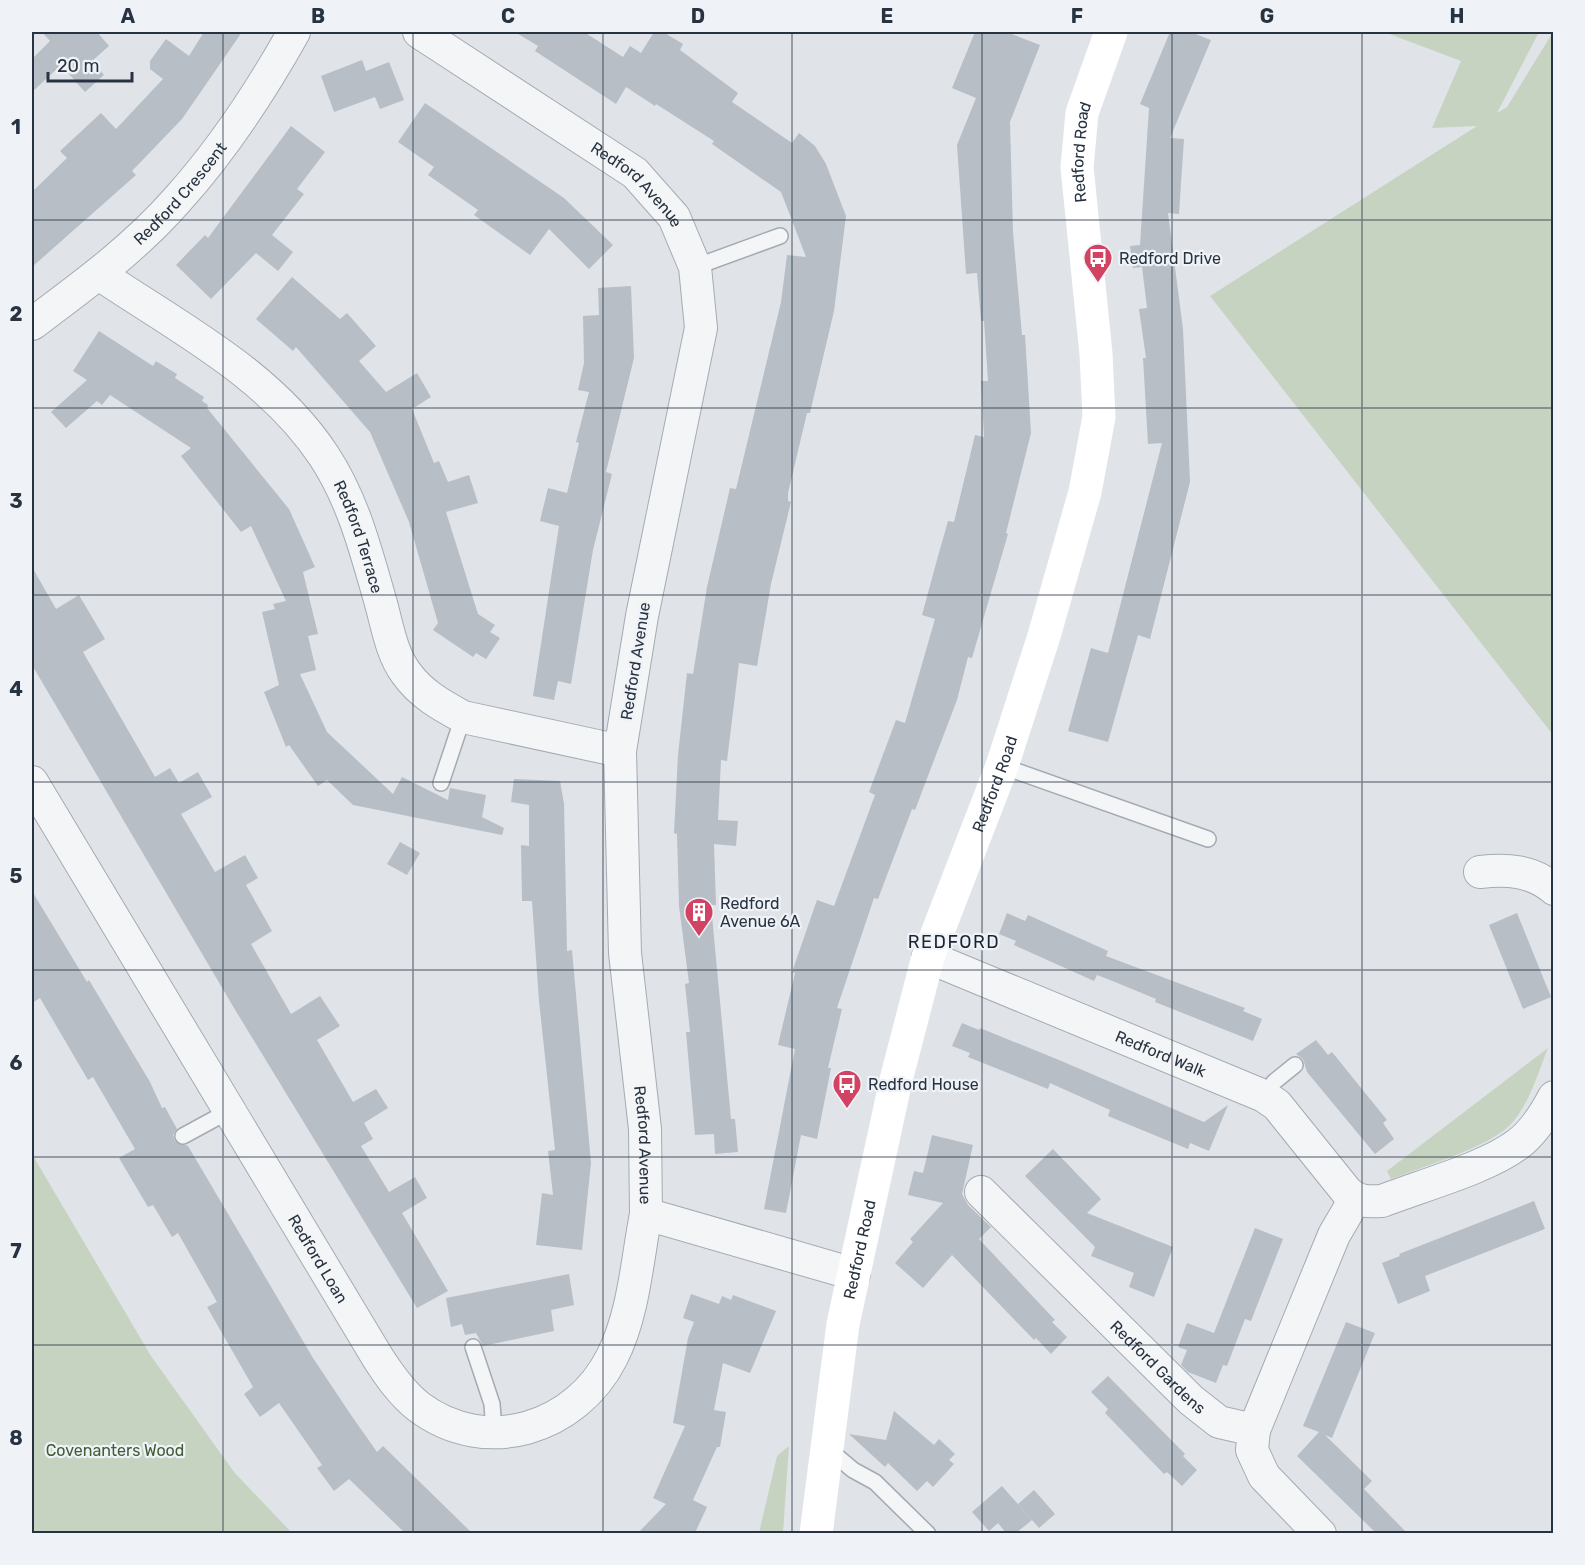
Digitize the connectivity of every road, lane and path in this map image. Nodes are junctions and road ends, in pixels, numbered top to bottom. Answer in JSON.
{"nodes":[{"id":1,"x":294,"y":32,"type":"edge"},
{"id":2,"x":419,"y":32,"type":"edge"},
{"id":3,"x":1110,"y":32,"type":"edge"},
{"id":4,"x":780,"y":236,"type":"dead end"},
{"id":5,"x":694,"y":267,"type":"junction"},
{"id":6,"x":99,"y":274,"type":"junction"},
{"id":7,"x":32,"y":324,"type":"edge"},
{"id":8,"x":463,"y":717,"type":"junction"},
{"id":9,"x":620,"y":751,"type":"junction"},
{"id":10,"x":1002,"y":766,"type":"junction"},
{"id":11,"x":32,"y":782,"type":"edge"},
{"id":12,"x":441,"y":783,"type":"dead end"},
{"id":13,"x":1208,"y":839,"type":"dead end"},
{"id":14,"x":1480,"y":872,"type":"dead end"},
{"id":15,"x":1554,"y":889,"type":"edge"},
{"id":16,"x":928,"y":957,"type":"junction"},
{"id":17,"x":1295,"y":1065,"type":"dead end"},
{"id":18,"x":1264,"y":1096,"type":"junction"},
{"id":19,"x":1554,"y":1096,"type":"edge"},
{"id":20,"x":229,"y":1111,"type":"junction"},
{"id":21,"x":1545,"y":1132,"type":"edge"},
{"id":22,"x":183,"y":1136,"type":"dead end"},
{"id":23,"x":983,"y":1190,"type":"dead end"},
{"id":24,"x":1355,"y":1199,"type":"junction"},
{"id":25,"x":646,"y":1214,"type":"junction"},
{"id":26,"x":854,"y":1275,"type":"junction"},
{"id":27,"x":473,"y":1347,"type":"dead end"},
{"id":28,"x":1254,"y":1430,"type":"junction"},
{"id":29,"x":494,"y":1432,"type":"junction"},
{"id":30,"x":828,"y":1449,"type":"junction"},
{"id":31,"x":816,"y":1533,"type":"edge"},
{"id":32,"x":928,"y":1533,"type":"edge"},
{"id":33,"x":1320,"y":1533,"type":"edge"}],
"edges":[{"from":1,"to":6,"type":"street","name":"Redford Crescent"},
{"from":2,"to":5,"type":"street","name":"Redford Avenue"},
{"from":3,"to":10,"type":"main road","name":"Redford Road"},
{"from":4,"to":5,"type":"lane"},
{"from":5,"to":9,"type":"street","name":"Redford Avenue"},
{"from":6,"to":7,"type":"street","name":"Redford Crescent"},
{"from":6,"to":8,"type":"street","name":"Redford Terrace"},
{"from":8,"to":9,"type":"street","name":"Redford Terrace"},
{"from":8,"to":12,"type":"lane"},
{"from":9,"to":25,"type":"street","name":"Redford Avenue"},
{"from":10,"to":13,"type":"lane"},
{"from":10,"to":16,"type":"main road","name":"Redford Road"},
{"from":11,"to":20,"type":"street","name":"Redford Loan"},
{"from":14,"to":15,"type":"street"},
{"from":16,"to":18,"type":"street","name":"Redford Walk"},
{"from":16,"to":26,"type":"main road","name":"Redford Road"},
{"from":17,"to":18,"type":"lane"},
{"from":18,"to":24,"type":"street","name":"Redford Walk"},
{"from":19,"to":21,"type":"street"},
{"from":20,"to":22,"type":"lane"},
{"from":20,"to":29,"type":"street","name":"Redford Loan"},
{"from":21,"to":24,"type":"street"},
{"from":23,"to":28,"type":"street","name":"Redford Gardens"},
{"from":24,"to":28,"type":"street"},
{"from":25,"to":26,"type":"street","name":"Redford Avenue"},
{"from":25,"to":29,"type":"street","name":"Redford Loan"},
{"from":26,"to":30,"type":"main road","name":"Redford Road"},
{"from":27,"to":29,"type":"lane"},
{"from":28,"to":33,"type":"street"},
{"from":30,"to":31,"type":"main road","name":"Redford Road"},
{"from":30,"to":32,"type":"lane"}]}
